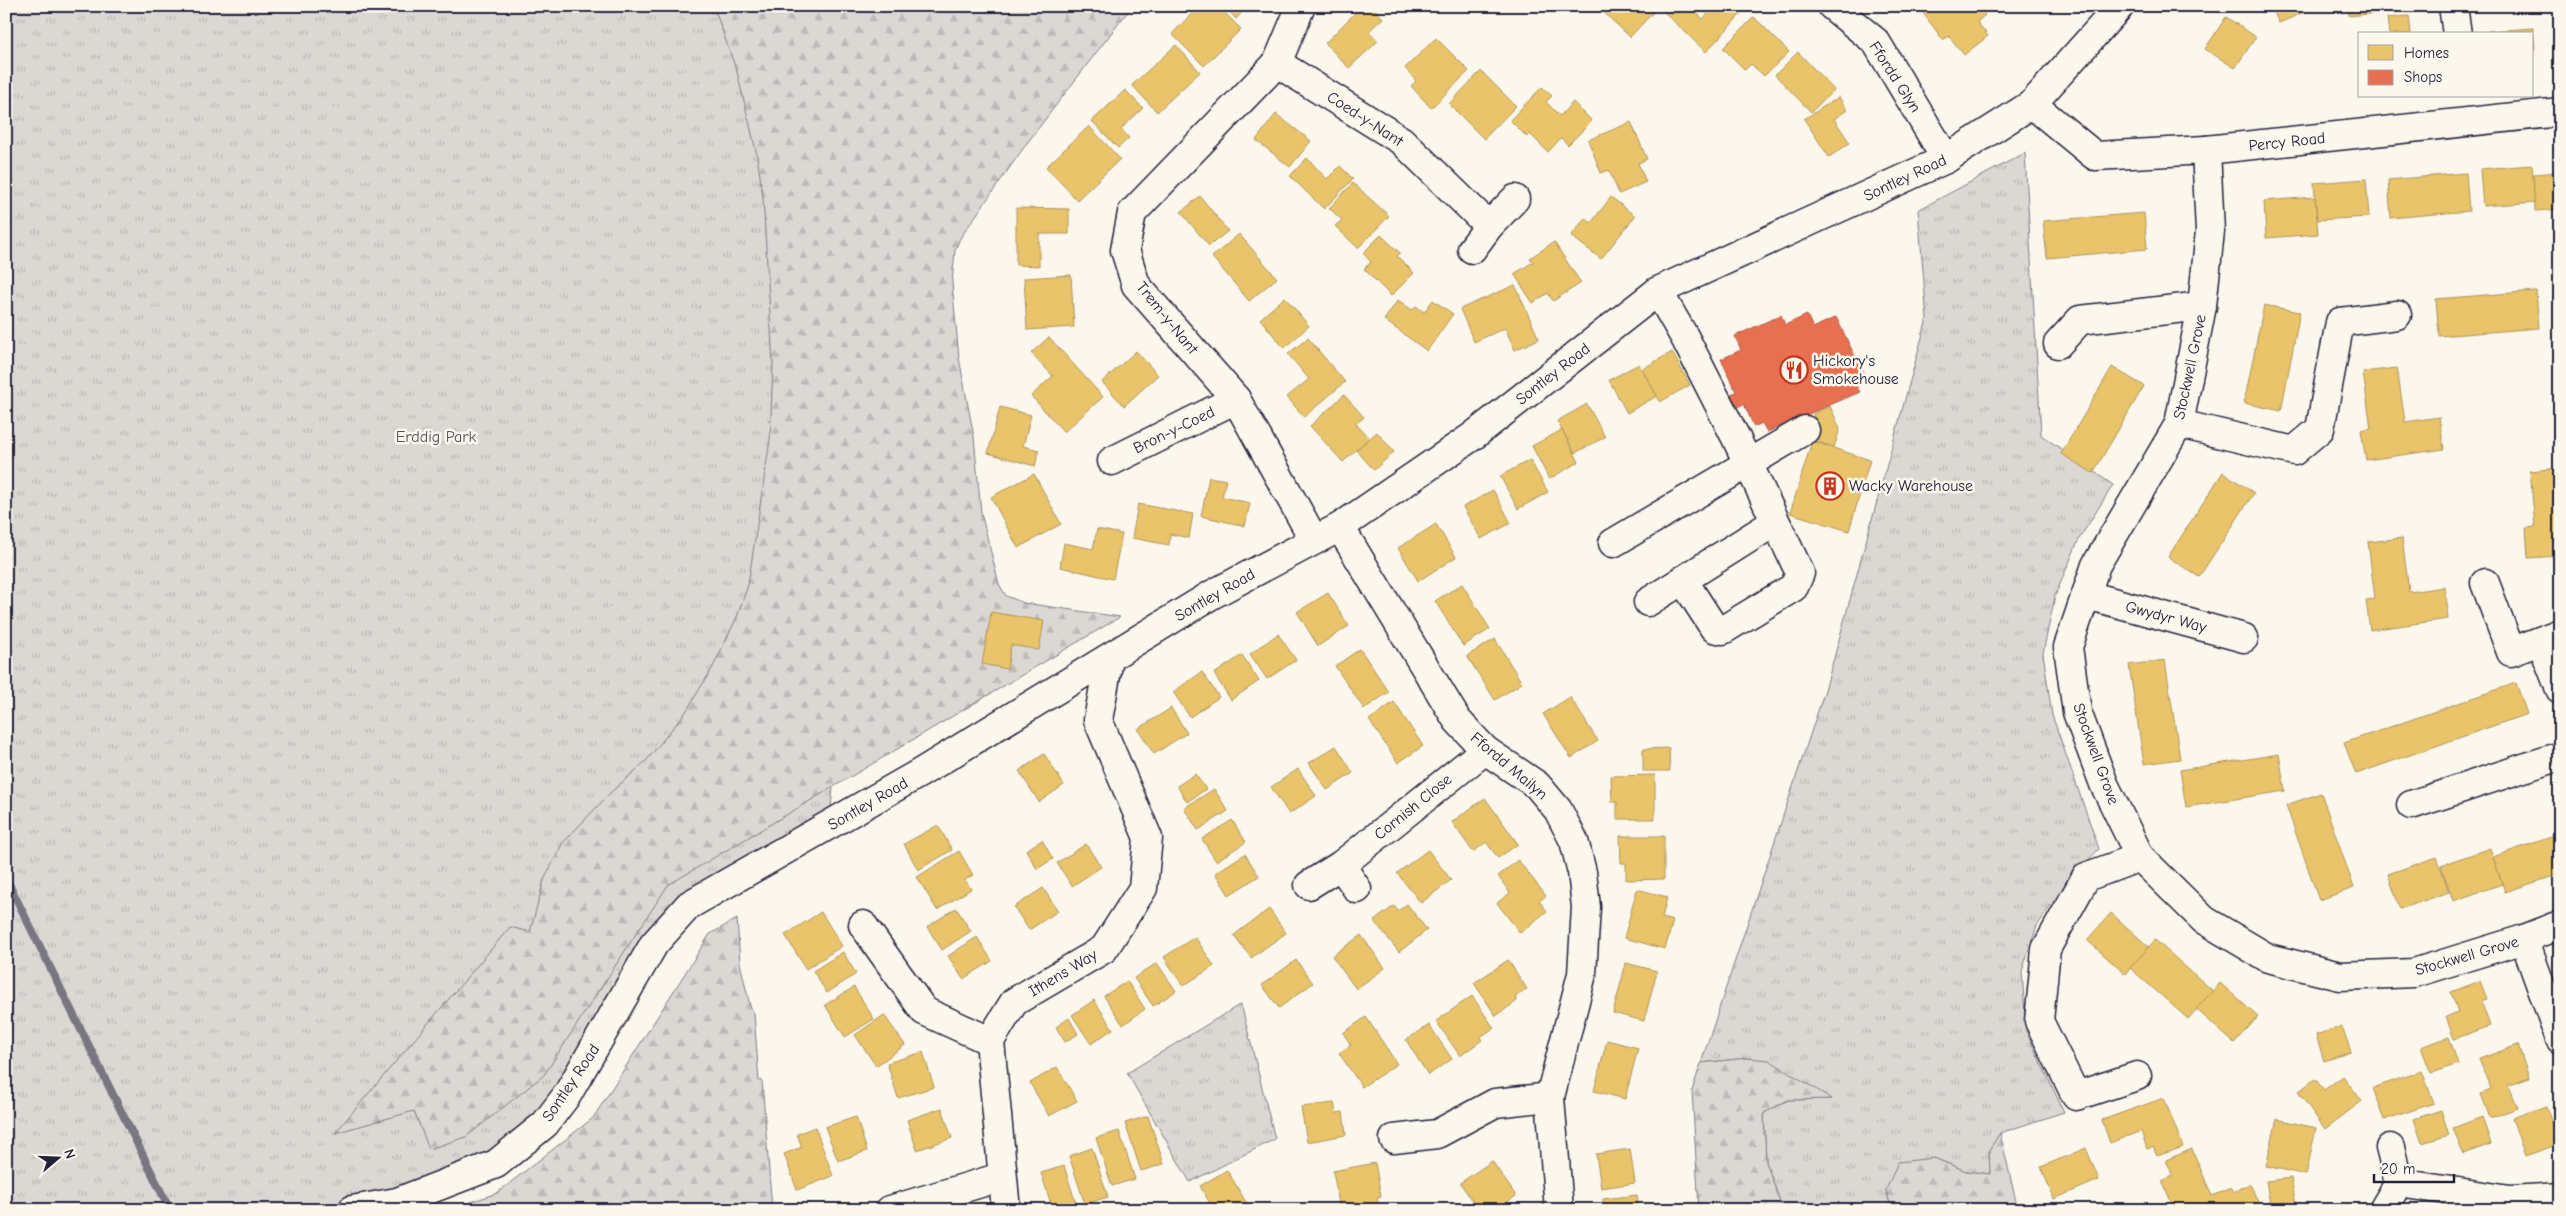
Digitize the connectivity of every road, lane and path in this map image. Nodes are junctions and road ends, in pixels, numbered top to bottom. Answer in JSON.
{"nodes":[{"id":1,"x":1301,"y":6,"type":"edge"},
{"id":2,"x":1832,"y":6,"type":"edge"},
{"id":3,"x":2120,"y":6,"type":"edge"},
{"id":4,"x":2453,"y":6,"type":"edge"},
{"id":5,"x":2457,"y":32,"type":"edge"},
{"id":6,"x":1277,"y":63,"type":"junction"},
{"id":7,"x":2032,"y":104,"type":"junction"},
{"id":8,"x":2560,"y":112,"type":"edge"},
{"id":9,"x":2206,"y":150,"type":"junction"},
{"id":10,"x":1946,"y":159,"type":"junction"},
{"id":11,"x":1515,"y":199,"type":"dead end"},
{"id":12,"x":1489,"y":226,"type":"junction"},
{"id":13,"x":1472,"y":250,"type":"dead end"},
{"id":14,"x":1658,"y":292,"type":"junction"},
{"id":15,"x":2202,"y":306,"type":"junction"},
{"id":16,"x":2397,"y":315,"type":"dead end"},
{"id":17,"x":2058,"y":344,"type":"dead end"},
{"id":18,"x":1236,"y":399,"type":"junction"},
{"id":19,"x":2179,"y":424,"type":"junction"},
{"id":20,"x":1805,"y":430,"type":"dead end"},
{"id":21,"x":1112,"y":461,"type":"dead end"},
{"id":22,"x":1747,"y":462,"type":"junction"},
{"id":23,"x":1776,"y":522,"type":"junction"},
{"id":24,"x":1340,"y":527,"type":"junction"},
{"id":25,"x":1314,"y":540,"type":"junction"},
{"id":26,"x":1613,"y":543,"type":"dead end"},
{"id":27,"x":1683,"y":580,"type":"junction"},
{"id":28,"x":2485,"y":583,"type":"dead end"},
{"id":29,"x":2087,"y":595,"type":"junction"},
{"id":30,"x":1648,"y":602,"type":"dead end"},
{"id":31,"x":2550,"y":637,"type":"edge"},
{"id":32,"x":2244,"y":638,"type":"dead end"},
{"id":33,"x":1109,"y":658,"type":"junction"},
{"id":34,"x":2560,"y":689,"type":"edge"},
{"id":35,"x":1485,"y":750,"type":"junction"},
{"id":36,"x":2560,"y":756,"type":"edge"},
{"id":37,"x":2411,"y":805,"type":"dead end"},
{"id":38,"x":2140,"y":857,"type":"junction"},
{"id":39,"x":1341,"y":864,"type":"junction"},
{"id":40,"x":1309,"y":885,"type":"dead end"},
{"id":41,"x":1357,"y":889,"type":"dead end"},
{"id":42,"x":863,"y":925,"type":"dead end"},
{"id":43,"x":2560,"y":926,"type":"edge"},
{"id":44,"x":2524,"y":939,"type":"junction"},
{"id":45,"x":2560,"y":1039,"type":"edge"},
{"id":46,"x":990,"y":1041,"type":"junction"},
{"id":47,"x":2137,"y":1076,"type":"dead end"},
{"id":48,"x":1550,"y":1097,"type":"junction"},
{"id":49,"x":1394,"y":1139,"type":"dead end"},
{"id":50,"x":2390,"y":1148,"type":"dead end"},
{"id":51,"x":1001,"y":1177,"type":"junction"},
{"id":52,"x":2399,"y":1184,"type":"junction"},
{"id":53,"x":2560,"y":1197,"type":"edge"},
{"id":54,"x":352,"y":1210,"type":"edge"},
{"id":55,"x":890,"y":1210,"type":"edge"},
{"id":56,"x":1006,"y":1210,"type":"edge"},
{"id":57,"x":1559,"y":1210,"type":"edge"},
{"id":58,"x":2383,"y":1210,"type":"edge"}],
"edges":[{"from":1,"to":6,"type":"street","name":"Trem-y-Nant"},
{"from":2,"to":10,"type":"street","name":"Ffordd Glyn"},
{"from":3,"to":7,"type":"street","name":"Sontley Road"},
{"from":4,"to":5,"type":"street"},
{"from":6,"to":12,"type":"street","name":"Coed-y-Nant"},
{"from":6,"to":18,"type":"street","name":"Trem-y-Nant"},
{"from":7,"to":9,"type":"street","name":"Percy Road"},
{"from":7,"to":10,"type":"street","name":"Sontley Road"},
{"from":8,"to":9,"type":"street","name":"Percy Road"},
{"from":9,"to":15,"type":"street","name":"Stockwell Grove"},
{"from":10,"to":14,"type":"street","name":"Sontley Road"},
{"from":11,"to":12,"type":"street"},
{"from":12,"to":13,"type":"street"},
{"from":14,"to":22,"type":"street"},
{"from":14,"to":24,"type":"street","name":"Sontley Road"},
{"from":15,"to":17,"type":"street"},
{"from":15,"to":19,"type":"street","name":"Stockwell Grove"},
{"from":16,"to":19,"type":"street"},
{"from":18,"to":21,"type":"street","name":"Bron-y-Coed"},
{"from":18,"to":25,"type":"street","name":"Trem-y-Nant"},
{"from":19,"to":29,"type":"street","name":"Stockwell Grove"},
{"from":20,"to":22,"type":"street"},
{"from":22,"to":23,"type":"street"},
{"from":22,"to":26,"type":"street"},
{"from":23,"to":27,"type":"street"},
{"from":23,"to":27,"type":"street"},
{"from":24,"to":25,"type":"street","name":"Sontley Road"},
{"from":24,"to":35,"type":"street","name":"Ffordd Mailyn"},
{"from":25,"to":33,"type":"street","name":"Sontley Road"},
{"from":27,"to":30,"type":"street"},
{"from":28,"to":31,"type":"street"},
{"from":29,"to":32,"type":"street","name":"Gwydyr Way"},
{"from":29,"to":38,"type":"street","name":"Stockwell Grove"},
{"from":31,"to":34,"type":"street"},
{"from":33,"to":46,"type":"street","name":"Ithens Way"},
{"from":33,"to":54,"type":"street","name":"Sontley Road"},
{"from":35,"to":39,"type":"street","name":"Cornish Close"},
{"from":35,"to":48,"type":"street","name":"Ffordd Mailyn"},
{"from":36,"to":37,"type":"street"},
{"from":38,"to":44,"type":"street","name":"Stockwell Grove"},
{"from":38,"to":47,"type":"street"},
{"from":39,"to":40,"type":"street","name":"Cornish Close"},
{"from":39,"to":41,"type":"street"},
{"from":42,"to":46,"type":"street"},
{"from":43,"to":44,"type":"street","name":"Stockwell Grove"},
{"from":44,"to":45,"type":"street"},
{"from":46,"to":51,"type":"street"},
{"from":48,"to":49,"type":"street"},
{"from":48,"to":57,"type":"street","name":"Ffordd Mailyn"},
{"from":50,"to":52,"type":"street"},
{"from":51,"to":55,"type":"street"},
{"from":51,"to":56,"type":"street"},
{"from":52,"to":53,"type":"street"},
{"from":52,"to":58,"type":"street"}]}
